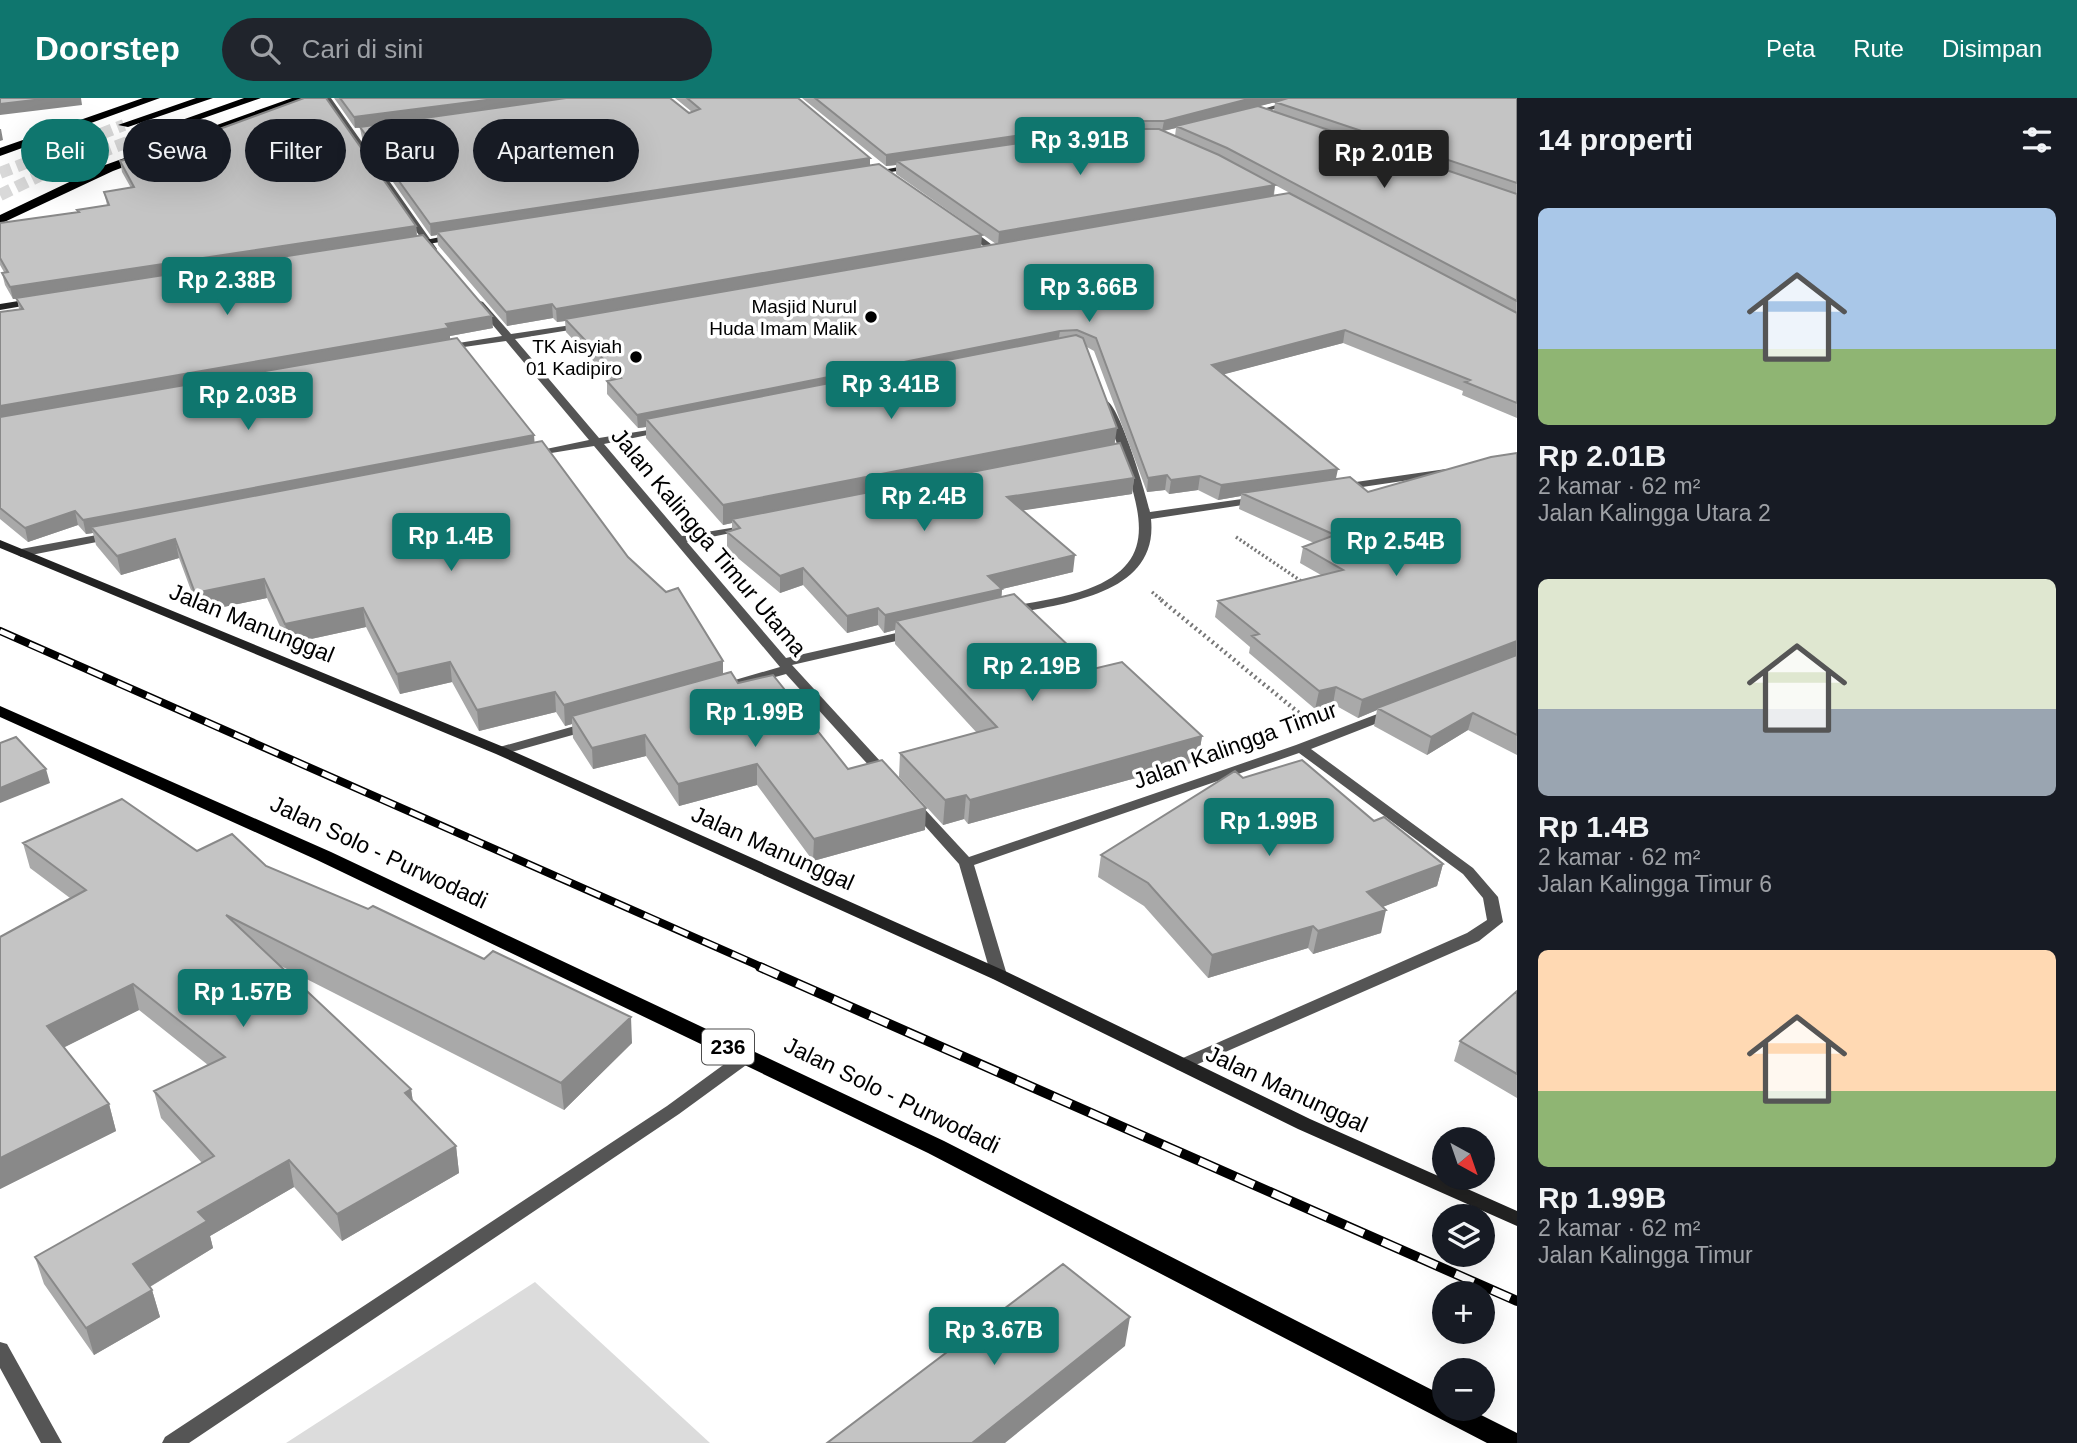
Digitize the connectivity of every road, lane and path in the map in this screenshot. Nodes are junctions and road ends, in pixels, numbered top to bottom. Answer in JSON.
{"nodes":[{"id":1,"x":154,"y":98,"type":"edge"},
{"id":2,"x":207,"y":98,"type":"edge"},
{"id":3,"x":255,"y":98,"type":"edge"},
{"id":4,"x":302,"y":98,"type":"edge"},
{"id":5,"x":327,"y":98,"type":"edge"},
{"id":6,"x":1310,"y":98,"type":"edge"},
{"id":7,"x":1259,"y":112,"type":"junction"},
{"id":8,"x":1272,"y":116,"type":"edge"},
{"id":9,"x":1234,"y":118,"type":"edge"},
{"id":10,"x":142,"y":119,"type":"tunnel mouth"},
{"id":11,"x":193,"y":119,"type":"edge"},
{"id":12,"x":360,"y":133,"type":"edge"},
{"id":13,"x":352,"y":134,"type":"junction"},
{"id":14,"x":0,"y":152,"type":"edge"},
{"id":15,"x":872,"y":163,"type":"edge"},
{"id":16,"x":920,"y":165,"type":"edge"},
{"id":17,"x":882,"y":171,"type":"junction"},
{"id":18,"x":854,"y":175,"type":"edge"},
{"id":19,"x":892,"y":178,"type":"edge"},
{"id":20,"x":0,"y":220,"type":"edge"},
{"id":21,"x":955,"y":222,"type":"edge"},
{"id":22,"x":468,"y":235,"type":"edge"},
{"id":23,"x":427,"y":241,"type":"junction"},
{"id":24,"x":399,"y":246,"type":"edge"},
{"id":25,"x":1010,"y":249,"type":"edge"},
{"id":26,"x":996,"y":251,"type":"junction"},
{"id":27,"x":983,"y":253,"type":"edge"},
{"id":28,"x":443,"y":261,"type":"edge"},
{"id":29,"x":468,"y":289,"type":"edge"},
{"id":30,"x":42,"y":300,"type":"edge"},
{"id":31,"x":0,"y":305,"type":"edge"},
{"id":32,"x":598,"y":322,"type":"edge"},
{"id":33,"x":509,"y":337,"type":"junction"},
{"id":34,"x":441,"y":349,"type":"edge"},
{"id":35,"x":1105,"y":397,"type":"edge"},
{"id":36,"x":679,"y":425,"type":"edge"},
{"id":37,"x":598,"y":442,"type":"junction"},
{"id":38,"x":1124,"y":452,"type":"junction"},
{"id":39,"x":1110,"y":454,"type":"edge"},
{"id":40,"x":516,"y":458,"type":"edge"},
{"id":41,"x":1464,"y":470,"type":"edge"},
{"id":42,"x":1330,"y":489,"type":"edge"},
{"id":43,"x":1263,"y":499,"type":"edge"},
{"id":44,"x":1196,"y":509,"type":"junction"},
{"id":45,"x":1146,"y":516,"type":"junction"},
{"id":46,"x":761,"y":524,"type":"edge"},
{"id":47,"x":131,"y":532,"type":"edge"},
{"id":48,"x":680,"y":540,"type":"junction"},
{"id":49,"x":0,"y":544,"type":"edge"},
{"id":50,"x":21,"y":553,"type":"junction"},
{"id":51,"x":1127,"y":571,"type":"junction"},
{"id":52,"x":1307,"y":585,"type":"edge"},
{"id":53,"x":993,"y":615,"type":"edge"},
{"id":54,"x":928,"y":630,"type":"edge"},
{"id":55,"x":786,"y":666,"type":"junction"},
{"id":56,"x":723,"y":688,"type":"edge"},
{"id":57,"x":1401,"y":709,"type":"edge"},
{"id":58,"x":0,"y":711,"type":"edge"},
{"id":59,"x":606,"y":721,"type":"edge"},
{"id":60,"x":1329,"y":737,"type":"junction"},
{"id":61,"x":1301,"y":748,"type":"junction"},
{"id":62,"x":501,"y":751,"type":"junction"},
{"id":63,"x":901,"y":792,"type":"edge"},
{"id":64,"x":910,"y":802,"type":"edge"},
{"id":65,"x":966,"y":863,"type":"junction"},
{"id":66,"x":999,"y":975,"type":"junction"},
{"id":67,"x":747,"y":1056,"type":"junction"},
{"id":68,"x":1182,"y":1065,"type":"junction"},
{"id":69,"x":1517,"y":1219,"type":"edge"},
{"id":70,"x":0,"y":1350,"type":"edge"},
{"id":71,"x":1432,"y":1403,"type":"edge"},
{"id":72,"x":1468,"y":1421,"type":"edge"},
{"id":73,"x":52,"y":1443,"type":"edge"},
{"id":74,"x":172,"y":1443,"type":"edge"},
{"id":75,"x":1512,"y":1443,"type":"edge"}],
"edges":[{"from":1,"to":14,"type":"highway"},
{"from":2,"to":10,"type":"highway"},
{"from":3,"to":11,"type":"highway"},
{"from":4,"to":20,"type":"highway"},
{"from":5,"to":13,"type":"street"},
{"from":6,"to":7,"type":"street"},
{"from":7,"to":8,"type":"street"},
{"from":7,"to":9,"type":"street"},
{"from":12,"to":13,"type":"street"},
{"from":13,"to":23,"type":"street"},
{"from":15,"to":17,"type":"street"},
{"from":16,"to":17,"type":"street"},
{"from":17,"to":18,"type":"street"},
{"from":17,"to":19,"type":"street"},
{"from":21,"to":26,"type":"street"},
{"from":22,"to":23,"type":"street"},
{"from":23,"to":24,"type":"street"},
{"from":23,"to":28,"type":"street"},
{"from":25,"to":26,"type":"street"},
{"from":26,"to":27,"type":"street"},
{"from":29,"to":33,"type":"street","name":"Jalan Kalingga Timur Utama"},
{"from":30,"to":31,"type":"street"},
{"from":32,"to":33,"type":"street"},
{"from":33,"to":34,"type":"street"},
{"from":33,"to":37,"type":"street","name":"Jalan Kalingga Timur Utama"},
{"from":35,"to":38,"type":"street"},
{"from":36,"to":37,"type":"street"},
{"from":37,"to":40,"type":"street"},
{"from":37,"to":48,"type":"street","name":"Jalan Kalingga Timur Utama"},
{"from":38,"to":39,"type":"street"},
{"from":38,"to":45,"type":"street"},
{"from":41,"to":42,"type":"street"},
{"from":43,"to":44,"type":"street"},
{"from":44,"to":45,"type":"street"},
{"from":44,"to":52,"type":"path"},
{"from":45,"to":51,"type":"street"},
{"from":46,"to":48,"type":"street"},
{"from":47,"to":50,"type":"street"},
{"from":48,"to":55,"type":"street","name":"Jalan Kalingga Timur Utama"},
{"from":49,"to":50,"type":"street","name":"Jalan Manunggal"},
{"from":50,"to":62,"type":"street","name":"Jalan Manunggal"},
{"from":51,"to":53,"type":"street"},
{"from":51,"to":60,"type":"path"},
{"from":54,"to":55,"type":"street"},
{"from":55,"to":56,"type":"street"},
{"from":55,"to":63,"type":"street","name":"Jalan Kalingga Timur Utama"},
{"from":57,"to":60,"type":"street","name":"Jalan Kalingga Timur"},
{"from":58,"to":67,"type":"main road","name":"Jalan Solo - Purwodadi","number":"236"},
{"from":59,"to":62,"type":"street"},
{"from":60,"to":61,"type":"street","name":"Jalan Kalingga Timur"},
{"from":61,"to":65,"type":"street","name":"Jalan Kalingga Timur"},
{"from":61,"to":68,"type":"street"},
{"from":62,"to":66,"type":"street","name":"Jalan Manunggal"},
{"from":64,"to":65,"type":"street"},
{"from":65,"to":66,"type":"street"},
{"from":66,"to":68,"type":"street","name":"Jalan Manunggal"},
{"from":67,"to":71,"type":"main road","name":"Jalan Solo - Purwodadi","number":"236"},
{"from":67,"to":74,"type":"street"},
{"from":68,"to":69,"type":"street","name":"Jalan Manunggal"},
{"from":70,"to":73,"type":"street"},
{"from":72,"to":75,"type":"main road","name":"Jalan Solo - Purwodadi","number":"236"}]}
